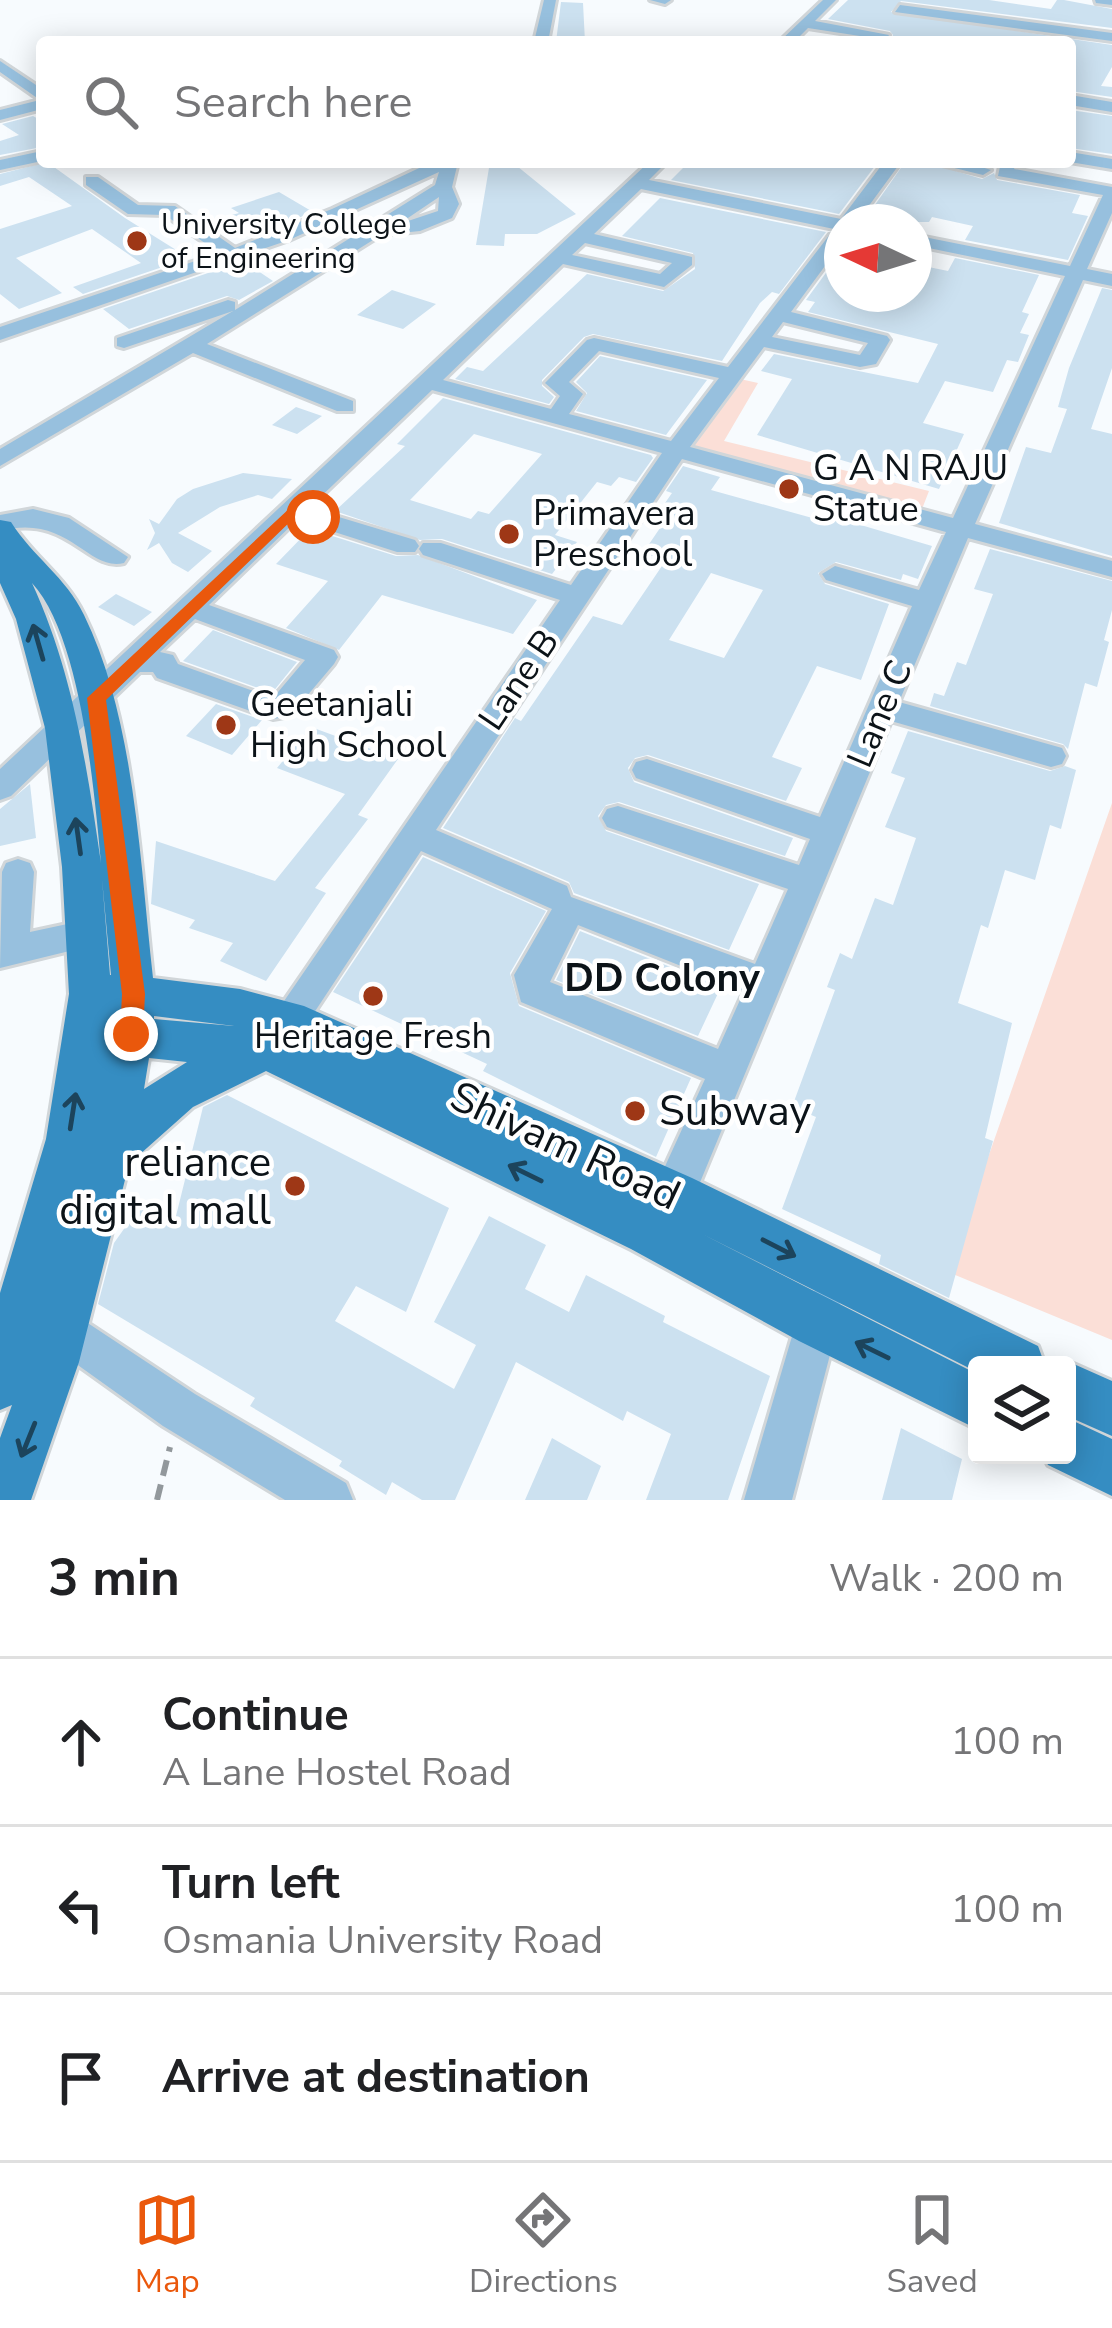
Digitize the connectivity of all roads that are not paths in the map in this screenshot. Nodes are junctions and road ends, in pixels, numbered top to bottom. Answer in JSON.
{"nodes":[{"id":1,"x":550,"y":0,"type":"edge"},
{"id":2,"x":1101,"y":0,"type":"edge"},
{"id":3,"x":1112,"y":1,"type":"edge"},
{"id":4,"x":900,"y":9,"type":"dead end"},
{"id":5,"x":819,"y":15,"type":"edge"},
{"id":6,"x":999,"y":16,"type":"junction"},
{"id":7,"x":874,"y":17,"type":"dead end"},
{"id":8,"x":542,"y":36,"type":"edge"},
{"id":9,"x":793,"y":36,"type":"edge"},
{"id":10,"x":881,"y":36,"type":"edge"},
{"id":11,"x":985,"y":36,"type":"edge"},
{"id":12,"x":1112,"y":37,"type":"edge"},
{"id":13,"x":0,"y":64,"type":"edge"},
{"id":14,"x":36,"y":95,"type":"edge"},
{"id":15,"x":1076,"y":101,"type":"edge"},
{"id":16,"x":36,"y":102,"type":"edge"},
{"id":17,"x":1112,"y":107,"type":"edge"},
{"id":18,"x":0,"y":115,"type":"edge"},
{"id":19,"x":36,"y":157,"type":"edge"},
{"id":20,"x":1076,"y":162,"type":"edge"},
{"id":21,"x":0,"y":164,"type":"edge"},
{"id":22,"x":435,"y":168,"type":"edge"},
{"id":23,"x":446,"y":168,"type":"edge"},
{"id":24,"x":652,"y":168,"type":"edge"},
{"id":25,"x":888,"y":168,"type":"edge"},
{"id":26,"x":972,"y":168,"type":"edge"},
{"id":27,"x":1006,"y":168,"type":"edge"},
{"id":28,"x":983,"y":170,"type":"dead end"},
{"id":29,"x":92,"y":181,"type":"dead end"},
{"id":30,"x":637,"y":183,"type":"junction"},
{"id":31,"x":1108,"y":189,"type":"edge"},
{"id":32,"x":860,"y":204,"type":"edge"},
{"id":33,"x":824,"y":222,"type":"edge"},
{"id":34,"x":580,"y":236,"type":"junction"},
{"id":35,"x":932,"y":243,"type":"edge"},
{"id":36,"x":231,"y":253,"type":"junction"},
{"id":37,"x":824,"y":253,"type":"edge"},
{"id":38,"x":558,"y":257,"type":"junction"},
{"id":39,"x":1078,"y":273,"type":"junction"},
{"id":40,"x":1112,"y":280,"type":"edge"},
{"id":41,"x":228,"y":306,"type":"dead end"},
{"id":42,"x":90,"y":313,"type":"dead end"},
{"id":43,"x":778,"y":315,"type":"junction"},
{"id":44,"x":0,"y":334,"type":"edge"},
{"id":45,"x":759,"y":340,"type":"junction"},
{"id":46,"x":192,"y":345,"type":"junction"},
{"id":47,"x":129,"y":346,"type":"junction"},
{"id":48,"x":155,"y":367,"type":"junction"},
{"id":49,"x":726,"y":373,"type":"junction"},
{"id":50,"x":427,"y":382,"type":"junction"},
{"id":51,"x":345,"y":406,"type":"dead end"},
{"id":52,"x":560,"y":410,"type":"junction"},
{"id":53,"x":676,"y":450,"type":"junction"},
{"id":54,"x":0,"y":459,"type":"edge"},
{"id":55,"x":292,"y":511,"type":"junction"},
{"id":56,"x":959,"y":528,"type":"junction"},
{"id":57,"x":5,"y":537,"type":"edge"},
{"id":58,"x":115,"y":557,"type":"dead end"},
{"id":59,"x":1112,"y":569,"type":"edge"},
{"id":60,"x":843,"y":571,"type":"dead end"},
{"id":61,"x":577,"y":596,"type":"junction"},
{"id":62,"x":929,"y":596,"type":"junction"},
{"id":63,"x":201,"y":611,"type":"junction"},
{"id":64,"x":133,"y":662,"type":"junction"},
{"id":65,"x":163,"y":662,"type":"junction"},
{"id":66,"x":96,"y":698,"type":"junction"},
{"id":67,"x":882,"y":708,"type":"junction"},
{"id":68,"x":62,"y":728,"type":"junction"},
{"id":69,"x":1051,"y":756,"type":"dead end"},
{"id":70,"x":647,"y":770,"type":"dead end"},
{"id":71,"x":0,"y":788,"type":"edge"},
{"id":72,"x":618,"y":818,"type":"dead end"},
{"id":73,"x":829,"y":833,"type":"junction"},
{"id":74,"x":414,"y":834,"type":"junction"},
{"id":75,"x":664,"y":845,"type":"dead end"},
{"id":76,"x":18,"y":872,"type":"dead end"},
{"id":77,"x":805,"y":891,"type":"junction"},
{"id":78,"x":555,"y":896,"type":"dead end"},
{"id":79,"x":86,"y":925,"type":"junction"},
{"id":80,"x":4,"y":940,"type":"edge"},
{"id":81,"x":765,"y":984,"type":"junction"},
{"id":82,"x":110,"y":1014,"type":"junction"},
{"id":83,"x":279,"y":1035,"type":"junction"},
{"id":84,"x":728,"y":1071,"type":"junction"},
{"id":85,"x":109,"y":1151,"type":"junction"},
{"id":86,"x":662,"y":1214,"type":"junction"},
{"id":87,"x":832,"y":1276,"type":"junction"},
{"id":88,"x":817,"y":1323,"type":"junction"},
{"id":89,"x":1000,"y":1356,"type":"edge"},
{"id":90,"x":29,"y":1363,"type":"edge"},
{"id":91,"x":1076,"y":1392,"type":"edge"},
{"id":92,"x":968,"y":1398,"type":"edge"},
{"id":93,"x":1112,"y":1409,"type":"edge"},
{"id":94,"x":1076,"y":1450,"type":"edge"},
{"id":95,"x":1112,"y":1468,"type":"edge"},
{"id":96,"x":3,"y":1500,"type":"edge"},
{"id":97,"x":328,"y":1500,"type":"edge"},
{"id":98,"x":768,"y":1500,"type":"edge"}],
"edges":[{"from":1,"to":8,"type":"street"},
{"from":2,"to":3,"type":"street"},
{"from":4,"to":6,"type":"street"},
{"from":5,"to":7,"type":"street"},
{"from":5,"to":9,"type":"street"},
{"from":5,"to":10,"type":"street"},
{"from":6,"to":11,"type":"street"},
{"from":6,"to":12,"type":"street"},
{"from":13,"to":14,"type":"street"},
{"from":15,"to":17,"type":"street"},
{"from":16,"to":18,"type":"street"},
{"from":19,"to":21,"type":"street"},
{"from":20,"to":31,"type":"street"},
{"from":22,"to":36,"type":"street"},
{"from":23,"to":46,"type":"street"},
{"from":24,"to":30,"type":"street"},
{"from":25,"to":32,"type":"street","name":"Lane B"},
{"from":26,"to":28,"type":"street"},
{"from":27,"to":31,"type":"street"},
{"from":29,"to":36,"type":"street"},
{"from":30,"to":33,"type":"street"},
{"from":30,"to":34,"type":"street"},
{"from":31,"to":39,"type":"street","name":"Lane C"},
{"from":34,"to":38,"type":"street"},
{"from":34,"to":38,"type":"street"},
{"from":35,"to":39,"type":"street"},
{"from":36,"to":44,"type":"street"},
{"from":37,"to":43,"type":"street","name":"Lane B"},
{"from":38,"to":50,"type":"street"},
{"from":39,"to":40,"type":"street"},
{"from":39,"to":56,"type":"street","name":"Lane C"},
{"from":41,"to":47,"type":"street"},
{"from":42,"to":47,"type":"street"},
{"from":43,"to":45,"type":"street","name":"Lane B"},
{"from":43,"to":45,"type":"street"},
{"from":45,"to":49,"type":"street","name":"Lane B"},
{"from":46,"to":48,"type":"street"},
{"from":46,"to":51,"type":"street"},
{"from":47,"to":48,"type":"street"},
{"from":48,"to":54,"type":"street"},
{"from":49,"to":52,"type":"street"},
{"from":49,"to":52,"type":"street"},
{"from":49,"to":53,"type":"street","name":"Lane B"},
{"from":50,"to":52,"type":"street"},
{"from":50,"to":55,"type":"street"},
{"from":52,"to":53,"type":"street"},
{"from":53,"to":56,"type":"street"},
{"from":53,"to":61,"type":"street","name":"Lane B"},
{"from":55,"to":61,"type":"street"},
{"from":55,"to":63,"type":"street"},
{"from":56,"to":59,"type":"street"},
{"from":56,"to":62,"type":"street","name":"Lane C"},
{"from":57,"to":58,"type":"street"},
{"from":57,"to":66,"type":"main road"},
{"from":68,"to":57,"type":"main road","one_way":true},
{"from":60,"to":62,"type":"street"},
{"from":61,"to":74,"type":"street","name":"Lane B"},
{"from":62,"to":67,"type":"street","name":"Lane C"},
{"from":63,"to":64,"type":"street"},
{"from":63,"to":65,"type":"street"},
{"from":63,"to":65,"type":"street"},
{"from":64,"to":65,"type":"street"},
{"from":64,"to":66,"type":"street"},
{"from":66,"to":68,"type":"street"},
{"from":66,"to":82,"type":"main road"},
{"from":67,"to":69,"type":"street"},
{"from":67,"to":73,"type":"street","name":"Lane C"},
{"from":68,"to":71,"type":"street"},
{"from":79,"to":68,"type":"main road","one_way":true},
{"from":70,"to":73,"type":"street"},
{"from":72,"to":77,"type":"street"},
{"from":73,"to":77,"type":"street","name":"Lane C"},
{"from":74,"to":78,"type":"street"},
{"from":74,"to":83,"type":"street","name":"Lane B"},
{"from":75,"to":77,"type":"street"},
{"from":76,"to":80,"type":"street"},
{"from":77,"to":81,"type":"street","name":"Lane C"},
{"from":79,"to":80,"type":"street"},
{"from":79,"to":82,"type":"main road"},
{"from":81,"to":84,"type":"street","name":"Lane C"},
{"from":81,"to":84,"type":"street"},
{"from":82,"to":83,"type":"main road","name":"Shivam Road"},
{"from":82,"to":85,"type":"main road"},
{"from":90,"to":82,"type":"main road","one_way":true},
{"from":83,"to":85,"type":"main road"},
{"from":83,"to":86,"type":"main road","name":"Shivam Road"},
{"from":84,"to":86,"type":"street","name":"Lane C"},
{"from":85,"to":90,"type":"main road"},
{"from":86,"to":87,"type":"main road","name":"Shivam Road","one_way":true},
{"from":86,"to":88,"type":"main road","name":"Shivam Road"},
{"from":87,"to":88,"type":"street"},
{"from":87,"to":89,"type":"main road","name":"Shivam Road"},
{"from":92,"to":88,"type":"main road","name":"Shivam Road","one_way":true},
{"from":88,"to":98,"type":"street"},
{"from":90,"to":96,"type":"main road","one_way":true},
{"from":90,"to":97,"type":"street"},
{"from":91,"to":93,"type":"main road"},
{"from":94,"to":95,"type":"main road"}]}
